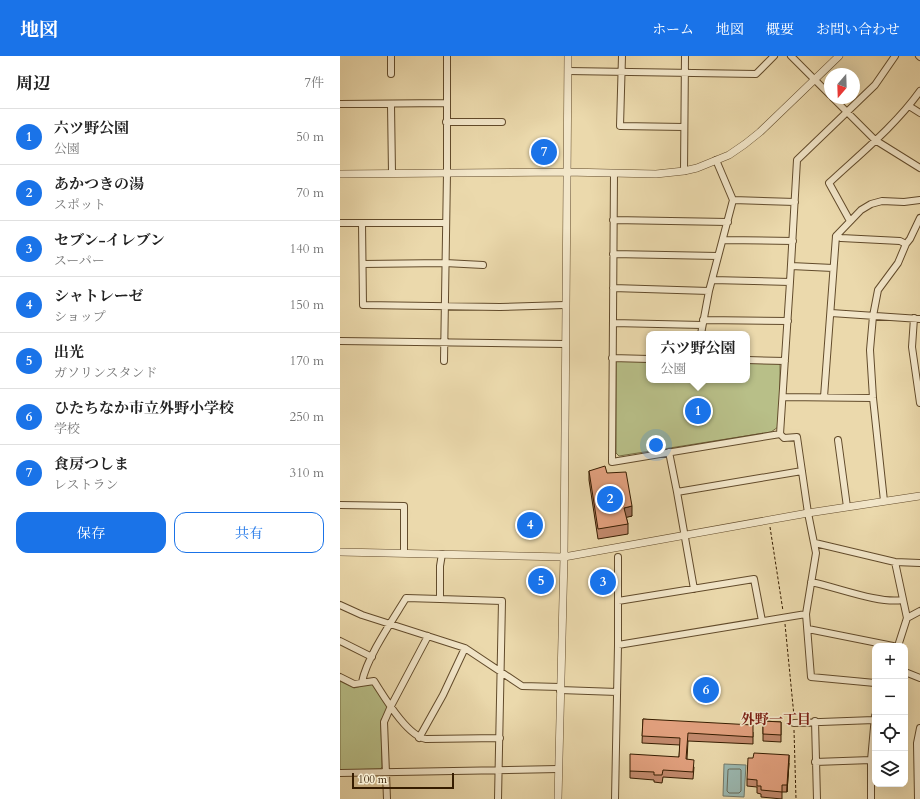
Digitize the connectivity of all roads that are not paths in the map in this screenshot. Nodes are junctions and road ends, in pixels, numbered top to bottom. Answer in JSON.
{"nodes":[{"id":1,"x":391,"y":56,"type":"edge"},
{"id":2,"x":447,"y":56,"type":"edge"},
{"id":3,"x":568,"y":56,"type":"edge"},
{"id":4,"x":622,"y":56,"type":"edge"},
{"id":5,"x":685,"y":56,"type":"edge"},
{"id":6,"x":774,"y":56,"type":"edge"},
{"id":7,"x":792,"y":56,"type":"edge"},
{"id":8,"x":839,"y":56,"type":"edge"},
{"id":9,"x":895,"y":56,"type":"edge"},
{"id":10,"x":568,"y":71,"type":"junction"},
{"id":11,"x":621,"y":72,"type":"junction"},
{"id":12,"x":685,"y":73,"type":"junction"},
{"id":13,"x":391,"y":74,"type":"dead end"},
{"id":14,"x":815,"y":80,"type":"junction"},
{"id":15,"x":824,"y":89,"type":"edge"},
{"id":16,"x":920,"y":91,"type":"edge"},
{"id":17,"x":447,"y":103,"type":"junction"},
{"id":18,"x":340,"y":104,"type":"edge"},
{"id":19,"x":839,"y":104,"type":"edge"},
{"id":20,"x":391,"y":105,"type":"junction"},
{"id":21,"x":909,"y":106,"type":"junction"},
{"id":22,"x":847,"y":112,"type":"junction"},
{"id":23,"x":920,"y":113,"type":"edge"},
{"id":24,"x":446,"y":122,"type":"junction"},
{"id":25,"x":502,"y":122,"type":"dead end"},
{"id":26,"x":684,"y":127,"type":"junction"},
{"id":27,"x":875,"y":140,"type":"junction"},
{"id":28,"x":716,"y":160,"type":"junction"},
{"id":29,"x":920,"y":168,"type":"edge"},
{"id":30,"x":684,"y":171,"type":"junction"},
{"id":31,"x":566,"y":172,"type":"junction"},
{"id":32,"x":392,"y":173,"type":"junction"},
{"id":33,"x":447,"y":173,"type":"junction"},
{"id":34,"x":340,"y":174,"type":"edge"},
{"id":35,"x":614,"y":174,"type":"junction"},
{"id":36,"x":733,"y":200,"type":"junction"},
{"id":37,"x":920,"y":200,"type":"edge"},
{"id":38,"x":795,"y":202,"type":"junction"},
{"id":39,"x":920,"y":218,"type":"edge"},
{"id":40,"x":614,"y":220,"type":"junction"},
{"id":41,"x":850,"y":221,"type":"junction"},
{"id":42,"x":728,"y":222,"type":"junction"},
{"id":43,"x":340,"y":223,"type":"edge"},
{"id":44,"x":362,"y":223,"type":"junction"},
{"id":45,"x":446,"y":223,"type":"junction"},
{"id":46,"x":836,"y":236,"type":"junction"},
{"id":47,"x":723,"y":240,"type":"junction"},
{"id":48,"x":793,"y":241,"type":"junction"},
{"id":49,"x":906,"y":244,"type":"junction"},
{"id":50,"x":613,"y":254,"type":"junction"},
{"id":51,"x":718,"y":256,"type":"junction"},
{"id":52,"x":445,"y":263,"type":"junction"},
{"id":53,"x":363,"y":264,"type":"junction"},
{"id":54,"x":483,"y":265,"type":"dead end"},
{"id":55,"x":791,"y":266,"type":"junction"},
{"id":56,"x":833,"y":268,"type":"junction"},
{"id":57,"x":712,"y":280,"type":"junction"},
{"id":58,"x":790,"y":282,"type":"junction"},
{"id":59,"x":613,"y":288,"type":"junction"},
{"id":60,"x":709,"y":291,"type":"junction"},
{"id":61,"x":565,"y":305,"type":"junction"},
{"id":62,"x":445,"y":306,"type":"junction"},
{"id":63,"x":831,"y":313,"type":"junction"},
{"id":64,"x":873,"y":316,"type":"junction"},
{"id":65,"x":917,"y":319,"type":"edge"},
{"id":66,"x":788,"y":321,"type":"junction"},
{"id":67,"x":613,"y":323,"type":"junction"},
{"id":68,"x":703,"y":323,"type":"junction"},
{"id":69,"x":701,"y":331,"type":"edge"},
{"id":70,"x":340,"y":341,"type":"edge"},
{"id":71,"x":445,"y":342,"type":"junction"},
{"id":72,"x":565,"y":344,"type":"junction"},
{"id":73,"x":612,"y":358,"type":"junction"},
{"id":74,"x":646,"y":358,"type":"edge"},
{"id":75,"x":750,"y":360,"type":"edge"},
{"id":76,"x":444,"y":361,"type":"dead end"},
{"id":77,"x":785,"y":361,"type":"junction"},
{"id":78,"x":783,"y":397,"type":"junction"},
{"id":79,"x":824,"y":397,"type":"junction"},
{"id":80,"x":873,"y":398,"type":"junction"},
{"id":81,"x":920,"y":403,"type":"edge"},
{"id":82,"x":780,"y":434,"type":"junction"},
{"id":83,"x":838,"y":440,"type":"dead end"},
{"id":84,"x":669,"y":452,"type":"junction"},
{"id":85,"x":802,"y":471,"type":"junction"},
{"id":86,"x":677,"y":492,"type":"junction"},
{"id":87,"x":920,"y":496,"type":"edge"},
{"id":88,"x":884,"y":501,"type":"junction"},
{"id":89,"x":340,"y":505,"type":"edge"},
{"id":90,"x":847,"y":507,"type":"junction"},
{"id":91,"x":808,"y":513,"type":"junction"},
{"id":92,"x":685,"y":534,"type":"junction"},
{"id":93,"x":815,"y":543,"type":"junction"},
{"id":94,"x":340,"y":552,"type":"edge"},
{"id":95,"x":404,"y":553,"type":"junction"},
{"id":96,"x":442,"y":554,"type":"junction"},
{"id":97,"x":564,"y":557,"type":"junction"},
{"id":98,"x":618,"y":557,"type":"dead end"},
{"id":99,"x":895,"y":562,"type":"junction"},
{"id":100,"x":920,"y":563,"type":"edge"},
{"id":101,"x":811,"y":582,"type":"junction"},
{"id":102,"x":694,"y":589,"type":"junction"},
{"id":103,"x":440,"y":598,"type":"junction"},
{"id":104,"x":902,"y":600,"type":"junction"},
{"id":105,"x":618,"y":601,"type":"junction"},
{"id":106,"x":340,"y":605,"type":"edge"},
{"id":107,"x":920,"y":611,"type":"edge"},
{"id":108,"x":806,"y":614,"type":"junction"},
{"id":109,"x":907,"y":618,"type":"junction"},
{"id":110,"x":762,"y":621,"type":"junction"},
{"id":111,"x":390,"y":624,"type":"junction"},
{"id":112,"x":808,"y":629,"type":"junction"},
{"id":113,"x":428,"y":636,"type":"junction"},
{"id":114,"x":340,"y":641,"type":"edge"},
{"id":115,"x":878,"y":643,"type":"edge"},
{"id":116,"x":899,"y":643,"type":"edge"},
{"id":117,"x":618,"y":645,"type":"junction"},
{"id":118,"x":465,"y":648,"type":"junction"},
{"id":119,"x":372,"y":657,"type":"junction"},
{"id":120,"x":501,"y":671,"type":"junction"},
{"id":121,"x":908,"y":673,"type":"edge"},
{"id":122,"x":340,"y":676,"type":"edge"},
{"id":123,"x":920,"y":678,"type":"edge"},
{"id":124,"x":362,"y":682,"type":"junction"},
{"id":125,"x":872,"y":683,"type":"edge"},
{"id":126,"x":560,"y":688,"type":"junction"},
{"id":127,"x":617,"y":692,"type":"junction"},
{"id":128,"x":391,"y":706,"type":"junction"},
{"id":129,"x":872,"y":718,"type":"edge"},
{"id":130,"x":814,"y":721,"type":"junction"},
{"id":131,"x":794,"y":723,"type":"road end"},
{"id":132,"x":920,"y":728,"type":"edge"},
{"id":133,"x":419,"y":738,"type":"junction"},
{"id":134,"x":500,"y":738,"type":"junction"},
{"id":135,"x":872,"y":746,"type":"edge"},
{"id":136,"x":871,"y":760,"type":"junction"},
{"id":137,"x":815,"y":762,"type":"junction"},
{"id":138,"x":558,"y":769,"type":"junction"},
{"id":139,"x":498,"y":771,"type":"junction"},
{"id":140,"x":386,"y":772,"type":"junction"},
{"id":141,"x":340,"y":773,"type":"edge"},
{"id":142,"x":387,"y":799,"type":"edge"},
{"id":143,"x":498,"y":799,"type":"edge"},
{"id":144,"x":558,"y":799,"type":"edge"},
{"id":145,"x":615,"y":799,"type":"edge"},
{"id":146,"x":817,"y":799,"type":"edge"},
{"id":147,"x":871,"y":799,"type":"edge"},
{"id":148,"x":918,"y":799,"type":"edge"}],
"edges":[{"from":1,"to":13,"type":"street"},
{"from":2,"to":17,"type":"street"},
{"from":3,"to":10,"type":"street"},
{"from":4,"to":11,"type":"street"},
{"from":5,"to":12,"type":"street"},
{"from":6,"to":12,"type":"street"},
{"from":7,"to":14,"type":"street"},
{"from":8,"to":14,"type":"street"},
{"from":9,"to":22,"type":"street"},
{"from":10,"to":11,"type":"street"},
{"from":10,"to":31,"type":"street"},
{"from":11,"to":12,"type":"street"},
{"from":11,"to":26,"type":"street"},
{"from":12,"to":26,"type":"street"},
{"from":14,"to":15,"type":"street"},
{"from":14,"to":28,"type":"street"},
{"from":16,"to":21,"type":"street"},
{"from":17,"to":20,"type":"street"},
{"from":17,"to":24,"type":"street"},
{"from":18,"to":20,"type":"street"},
{"from":19,"to":22,"type":"street"},
{"from":20,"to":32,"type":"street"},
{"from":21,"to":23,"type":"street"},
{"from":21,"to":27,"type":"street"},
{"from":22,"to":27,"type":"street"},
{"from":22,"to":38,"type":"street"},
{"from":24,"to":25,"type":"street"},
{"from":24,"to":33,"type":"street"},
{"from":26,"to":30,"type":"street"},
{"from":27,"to":29,"type":"street"},
{"from":27,"to":41,"type":"street"},
{"from":28,"to":30,"type":"street"},
{"from":28,"to":36,"type":"street"},
{"from":30,"to":35,"type":"street"},
{"from":31,"to":33,"type":"street"},
{"from":31,"to":35,"type":"street"},
{"from":31,"to":61,"type":"street"},
{"from":32,"to":33,"type":"street"},
{"from":32,"to":34,"type":"street"},
{"from":33,"to":45,"type":"street"},
{"from":35,"to":40,"type":"street"},
{"from":36,"to":38,"type":"street"},
{"from":36,"to":42,"type":"street"},
{"from":37,"to":41,"type":"street"},
{"from":38,"to":48,"type":"street"},
{"from":39,"to":49,"type":"street"},
{"from":40,"to":42,"type":"street"},
{"from":40,"to":50,"type":"street"},
{"from":41,"to":46,"type":"street"},
{"from":42,"to":47,"type":"street"},
{"from":43,"to":44,"type":"street"},
{"from":44,"to":45,"type":"street"},
{"from":44,"to":53,"type":"street"},
{"from":45,"to":52,"type":"street"},
{"from":46,"to":49,"type":"street"},
{"from":46,"to":56,"type":"street"},
{"from":47,"to":48,"type":"street"},
{"from":47,"to":51,"type":"street"},
{"from":48,"to":55,"type":"street"},
{"from":49,"to":64,"type":"street"},
{"from":50,"to":51,"type":"street"},
{"from":50,"to":59,"type":"street"},
{"from":51,"to":57,"type":"street"},
{"from":52,"to":53,"type":"street"},
{"from":52,"to":54,"type":"street"},
{"from":52,"to":62,"type":"street"},
{"from":53,"to":62,"type":"street"},
{"from":55,"to":56,"type":"street"},
{"from":55,"to":58,"type":"street"},
{"from":56,"to":63,"type":"street"},
{"from":57,"to":58,"type":"street"},
{"from":57,"to":60,"type":"street"},
{"from":58,"to":66,"type":"street"},
{"from":59,"to":60,"type":"street"},
{"from":59,"to":67,"type":"street"},
{"from":60,"to":68,"type":"street"},
{"from":61,"to":62,"type":"street"},
{"from":61,"to":72,"type":"street"},
{"from":62,"to":71,"type":"street"},
{"from":63,"to":64,"type":"street"},
{"from":63,"to":79,"type":"street"},
{"from":64,"to":65,"type":"street"},
{"from":64,"to":80,"type":"street"},
{"from":65,"to":81,"type":"street"},
{"from":66,"to":68,"type":"street"},
{"from":66,"to":77,"type":"street"},
{"from":67,"to":68,"type":"street"},
{"from":67,"to":73,"type":"street"},
{"from":68,"to":69,"type":"street"},
{"from":70,"to":71,"type":"street"},
{"from":71,"to":72,"type":"street"},
{"from":71,"to":76,"type":"street"},
{"from":72,"to":97,"type":"street"},
{"from":73,"to":74,"type":"street"},
{"from":73,"to":84,"type":"street"},
{"from":75,"to":77,"type":"street"},
{"from":77,"to":78,"type":"street"},
{"from":78,"to":79,"type":"street"},
{"from":78,"to":82,"type":"street"},
{"from":79,"to":80,"type":"street"},
{"from":80,"to":88,"type":"street"},
{"from":82,"to":84,"type":"street"},
{"from":82,"to":85,"type":"street"},
{"from":83,"to":90,"type":"street"},
{"from":84,"to":86,"type":"street"},
{"from":85,"to":86,"type":"street"},
{"from":85,"to":91,"type":"street"},
{"from":86,"to":92,"type":"street"},
{"from":87,"to":88,"type":"street"},
{"from":88,"to":90,"type":"street"},
{"from":89,"to":95,"type":"street"},
{"from":90,"to":91,"type":"street"},
{"from":91,"to":92,"type":"street"},
{"from":91,"to":93,"type":"street"},
{"from":92,"to":97,"type":"street"},
{"from":92,"to":102,"type":"street"},
{"from":93,"to":99,"type":"street"},
{"from":93,"to":101,"type":"street"},
{"from":94,"to":95,"type":"street"},
{"from":95,"to":96,"type":"street"},
{"from":96,"to":97,"type":"street"},
{"from":96,"to":103,"type":"street"},
{"from":97,"to":126,"type":"street"},
{"from":98,"to":105,"type":"street"},
{"from":99,"to":100,"type":"street"},
{"from":99,"to":104,"type":"street"},
{"from":101,"to":104,"type":"street"},
{"from":101,"to":108,"type":"street"},
{"from":102,"to":105,"type":"street"},
{"from":102,"to":110,"type":"street"},
{"from":103,"to":111,"type":"street"},
{"from":103,"to":120,"type":"street"},
{"from":104,"to":109,"type":"street"},
{"from":105,"to":117,"type":"street"},
{"from":106,"to":111,"type":"street"},
{"from":107,"to":109,"type":"street"},
{"from":108,"to":110,"type":"street"},
{"from":108,"to":112,"type":"street"},
{"from":109,"to":116,"type":"street"},
{"from":110,"to":117,"type":"street"},
{"from":111,"to":113,"type":"street"},
{"from":111,"to":119,"type":"street"},
{"from":112,"to":115,"type":"street"},
{"from":112,"to":125,"type":"street"},
{"from":113,"to":118,"type":"street"},
{"from":113,"to":128,"type":"street"},
{"from":114,"to":119,"type":"street"},
{"from":117,"to":127,"type":"street"},
{"from":118,"to":120,"type":"street"},
{"from":118,"to":133,"type":"street"},
{"from":119,"to":124,"type":"street"},
{"from":120,"to":126,"type":"street"},
{"from":120,"to":134,"type":"street"},
{"from":121,"to":123,"type":"street"},
{"from":122,"to":124,"type":"street"},
{"from":124,"to":128,"type":"street"},
{"from":126,"to":127,"type":"street"},
{"from":126,"to":138,"type":"street"},
{"from":127,"to":145,"type":"street"},
{"from":128,"to":133,"type":"street"},
{"from":128,"to":140,"type":"street"},
{"from":129,"to":130,"type":"street"},
{"from":130,"to":131,"type":"street"},
{"from":130,"to":137,"type":"street"},
{"from":132,"to":148,"type":"street"},
{"from":133,"to":134,"type":"street"},
{"from":134,"to":139,"type":"street"},
{"from":135,"to":136,"type":"street"},
{"from":136,"to":137,"type":"street"},
{"from":136,"to":147,"type":"street"},
{"from":137,"to":146,"type":"street"},
{"from":138,"to":139,"type":"street"},
{"from":138,"to":144,"type":"street"},
{"from":139,"to":140,"type":"street"},
{"from":139,"to":143,"type":"street"},
{"from":140,"to":141,"type":"street"},
{"from":140,"to":142,"type":"street"}]}
